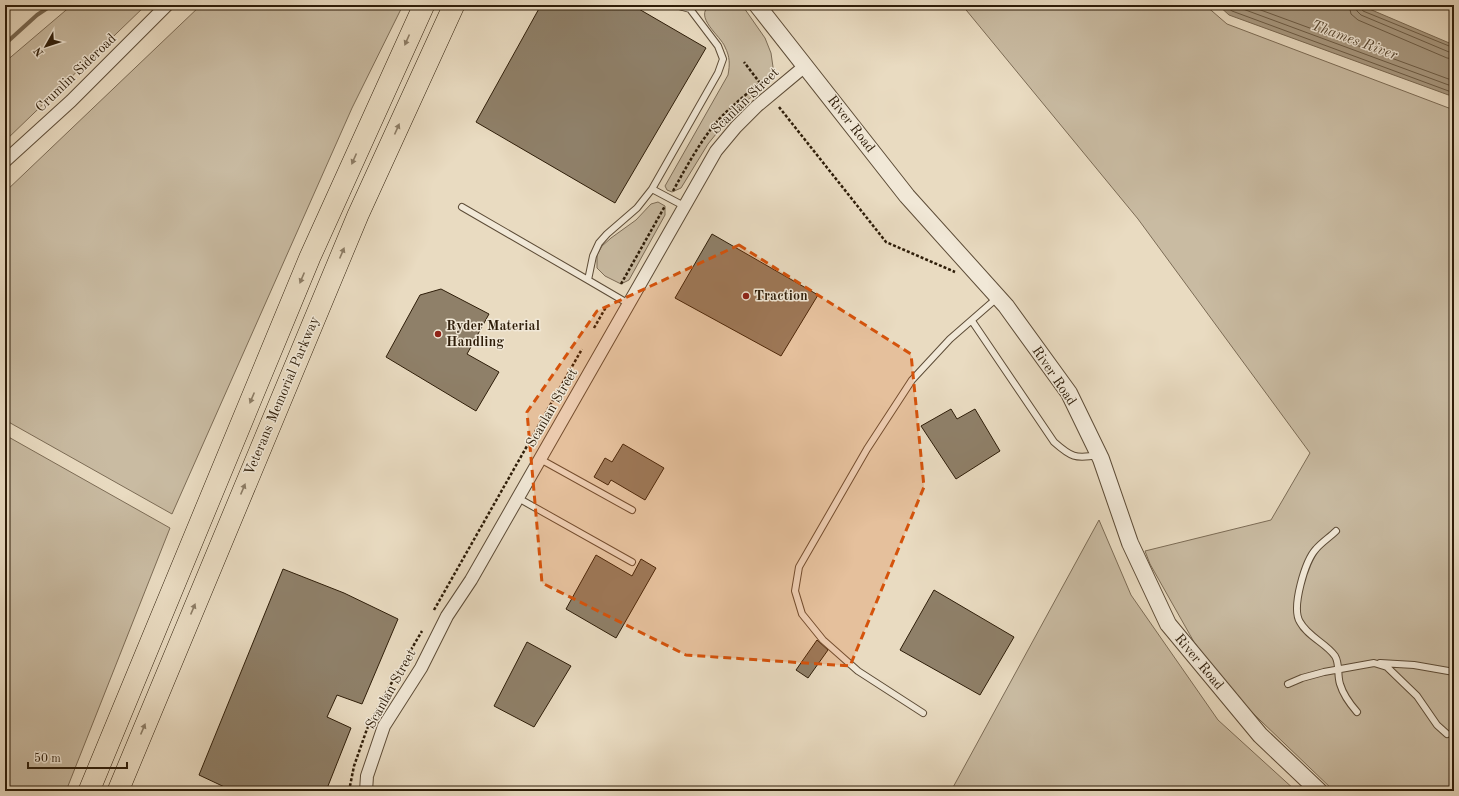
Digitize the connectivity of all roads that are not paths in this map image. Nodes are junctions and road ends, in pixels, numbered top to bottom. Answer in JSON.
{"nodes":[{"id":1,"x":166,"y":5,"type":"edge"},
{"id":2,"x":424,"y":5,"type":"edge"},
{"id":3,"x":454,"y":5,"type":"edge"},
{"id":4,"x":675,"y":5,"type":"edge"},
{"id":5,"x":757,"y":5,"type":"edge"},
{"id":6,"x":693,"y":7,"type":"edge"},
{"id":7,"x":805,"y":66,"type":"junction"},
{"id":8,"x":5,"y":161,"type":"edge"},
{"id":9,"x":652,"y":189,"type":"junction"},
{"id":10,"x":684,"y":206,"type":"junction"},
{"id":11,"x":462,"y":207,"type":"dead end"},
{"id":12,"x":588,"y":280,"type":"junction"},
{"id":13,"x":998,"y":297,"type":"junction"},
{"id":14,"x":629,"y":304,"type":"junction"},
{"id":15,"x":972,"y":321,"type":"junction"},
{"id":16,"x":1099,"y":454,"type":"junction"},
{"id":17,"x":540,"y":459,"type":"junction"},
{"id":18,"x":518,"y":498,"type":"junction"},
{"id":19,"x":632,"y":510,"type":"dead end"},
{"id":20,"x":1336,"y":531,"type":"dead end"},
{"id":21,"x":632,"y":562,"type":"dead end"},
{"id":22,"x":1374,"y":662,"type":"junction"},
{"id":23,"x":1338,"y":669,"type":"junction"},
{"id":24,"x":1454,"y":672,"type":"edge"},
{"id":25,"x":1288,"y":684,"type":"dead end"},
{"id":26,"x":1357,"y":712,"type":"dead end"},
{"id":27,"x":924,"y":713,"type":"dead end"},
{"id":28,"x":1447,"y":734,"type":"dead end"},
{"id":29,"x":89,"y":791,"type":"edge"},
{"id":30,"x":118,"y":791,"type":"edge"},
{"id":31,"x":366,"y":791,"type":"edge"},
{"id":32,"x":1319,"y":791,"type":"edge"}],
"edges":[{"from":1,"to":8,"type":"street","name":"Crumlin Sideroad"},
{"from":2,"to":29,"type":"highway","name":"Veterans Memorial Parkway","one_way":true},
{"from":30,"to":3,"type":"highway","name":"Veterans Memorial Parkway","one_way":true},
{"from":4,"to":6,"type":"lane"},
{"from":5,"to":7,"type":"street","name":"River Road"},
{"from":6,"to":9,"type":"lane"},
{"from":7,"to":10,"type":"street","name":"Scanlan Street"},
{"from":7,"to":13,"type":"street","name":"River Road"},
{"from":9,"to":10,"type":"lane"},
{"from":9,"to":12,"type":"lane"},
{"from":10,"to":14,"type":"street","name":"Scanlan Street"},
{"from":11,"to":12,"type":"lane"},
{"from":12,"to":14,"type":"lane"},
{"from":13,"to":15,"type":"lane"},
{"from":13,"to":16,"type":"street","name":"River Road"},
{"from":14,"to":17,"type":"street","name":"Scanlan Street"},
{"from":15,"to":16,"type":"lane"},
{"from":15,"to":27,"type":"lane"},
{"from":16,"to":32,"type":"street","name":"River Road"},
{"from":17,"to":18,"type":"street","name":"Scanlan Street"},
{"from":17,"to":19,"type":"lane"},
{"from":18,"to":21,"type":"lane"},
{"from":18,"to":31,"type":"street","name":"Scanlan Street"},
{"from":20,"to":23,"type":"lane"},
{"from":22,"to":23,"type":"lane"},
{"from":22,"to":24,"type":"lane"},
{"from":22,"to":28,"type":"lane"},
{"from":23,"to":25,"type":"lane"},
{"from":23,"to":26,"type":"lane"}]}
